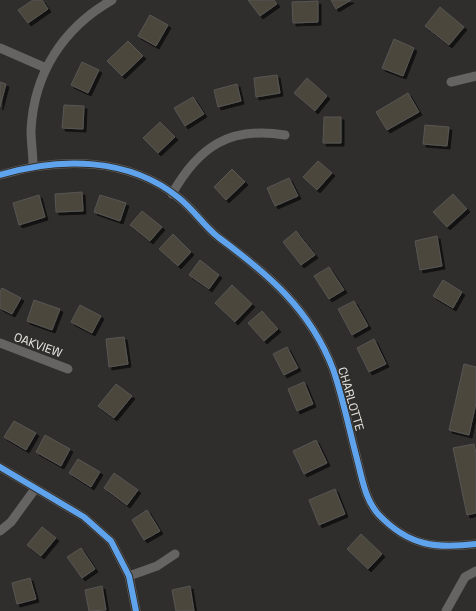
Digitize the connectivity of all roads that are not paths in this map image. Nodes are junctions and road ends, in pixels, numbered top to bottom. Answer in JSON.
{"nodes":[{"id":1,"x":112,"y":0,"type":"edge"},
{"id":2,"x":0,"y":48,"type":"edge"},
{"id":3,"x":46,"y":68,"type":"junction"},
{"id":4,"x":476,"y":76,"type":"edge"},
{"id":5,"x":451,"y":82,"type":"dead end"},
{"id":6,"x":285,"y":135,"type":"dead end"},
{"id":7,"x":33,"y":166,"type":"junction"},
{"id":8,"x":0,"y":175,"type":"edge"},
{"id":9,"x":172,"y":194,"type":"junction"},
{"id":10,"x":0,"y":343,"type":"edge"},
{"id":11,"x":68,"y":369,"type":"dead end"},
{"id":12,"x":0,"y":467,"type":"edge"},
{"id":13,"x":34,"y":489,"type":"junction"},
{"id":14,"x":0,"y":531,"type":"edge"},
{"id":15,"x":476,"y":544,"type":"edge"},
{"id":16,"x":175,"y":554,"type":"dead end"},
{"id":17,"x":476,"y":571,"type":"edge"},
{"id":18,"x":129,"y":576,"type":"junction"},
{"id":19,"x":136,"y":611,"type":"edge"},
{"id":20,"x":446,"y":611,"type":"edge"}],
"edges":[{"from":1,"to":3,"type":"street"},
{"from":2,"to":3,"type":"street"},
{"from":3,"to":7,"type":"street"},
{"from":4,"to":5,"type":"street"},
{"from":6,"to":9,"type":"street"},
{"from":7,"to":8,"type":"street","name":"CHARLOTTE"},
{"from":7,"to":9,"type":"street","name":"CHARLOTTE"},
{"from":9,"to":15,"type":"street","name":"CHARLOTTE"},
{"from":10,"to":11,"type":"street","name":"OAKVIEW"},
{"from":12,"to":13,"type":"street"},
{"from":13,"to":14,"type":"street"},
{"from":13,"to":18,"type":"street"},
{"from":16,"to":18,"type":"street"},
{"from":17,"to":20,"type":"street"},
{"from":18,"to":19,"type":"street"}]}
